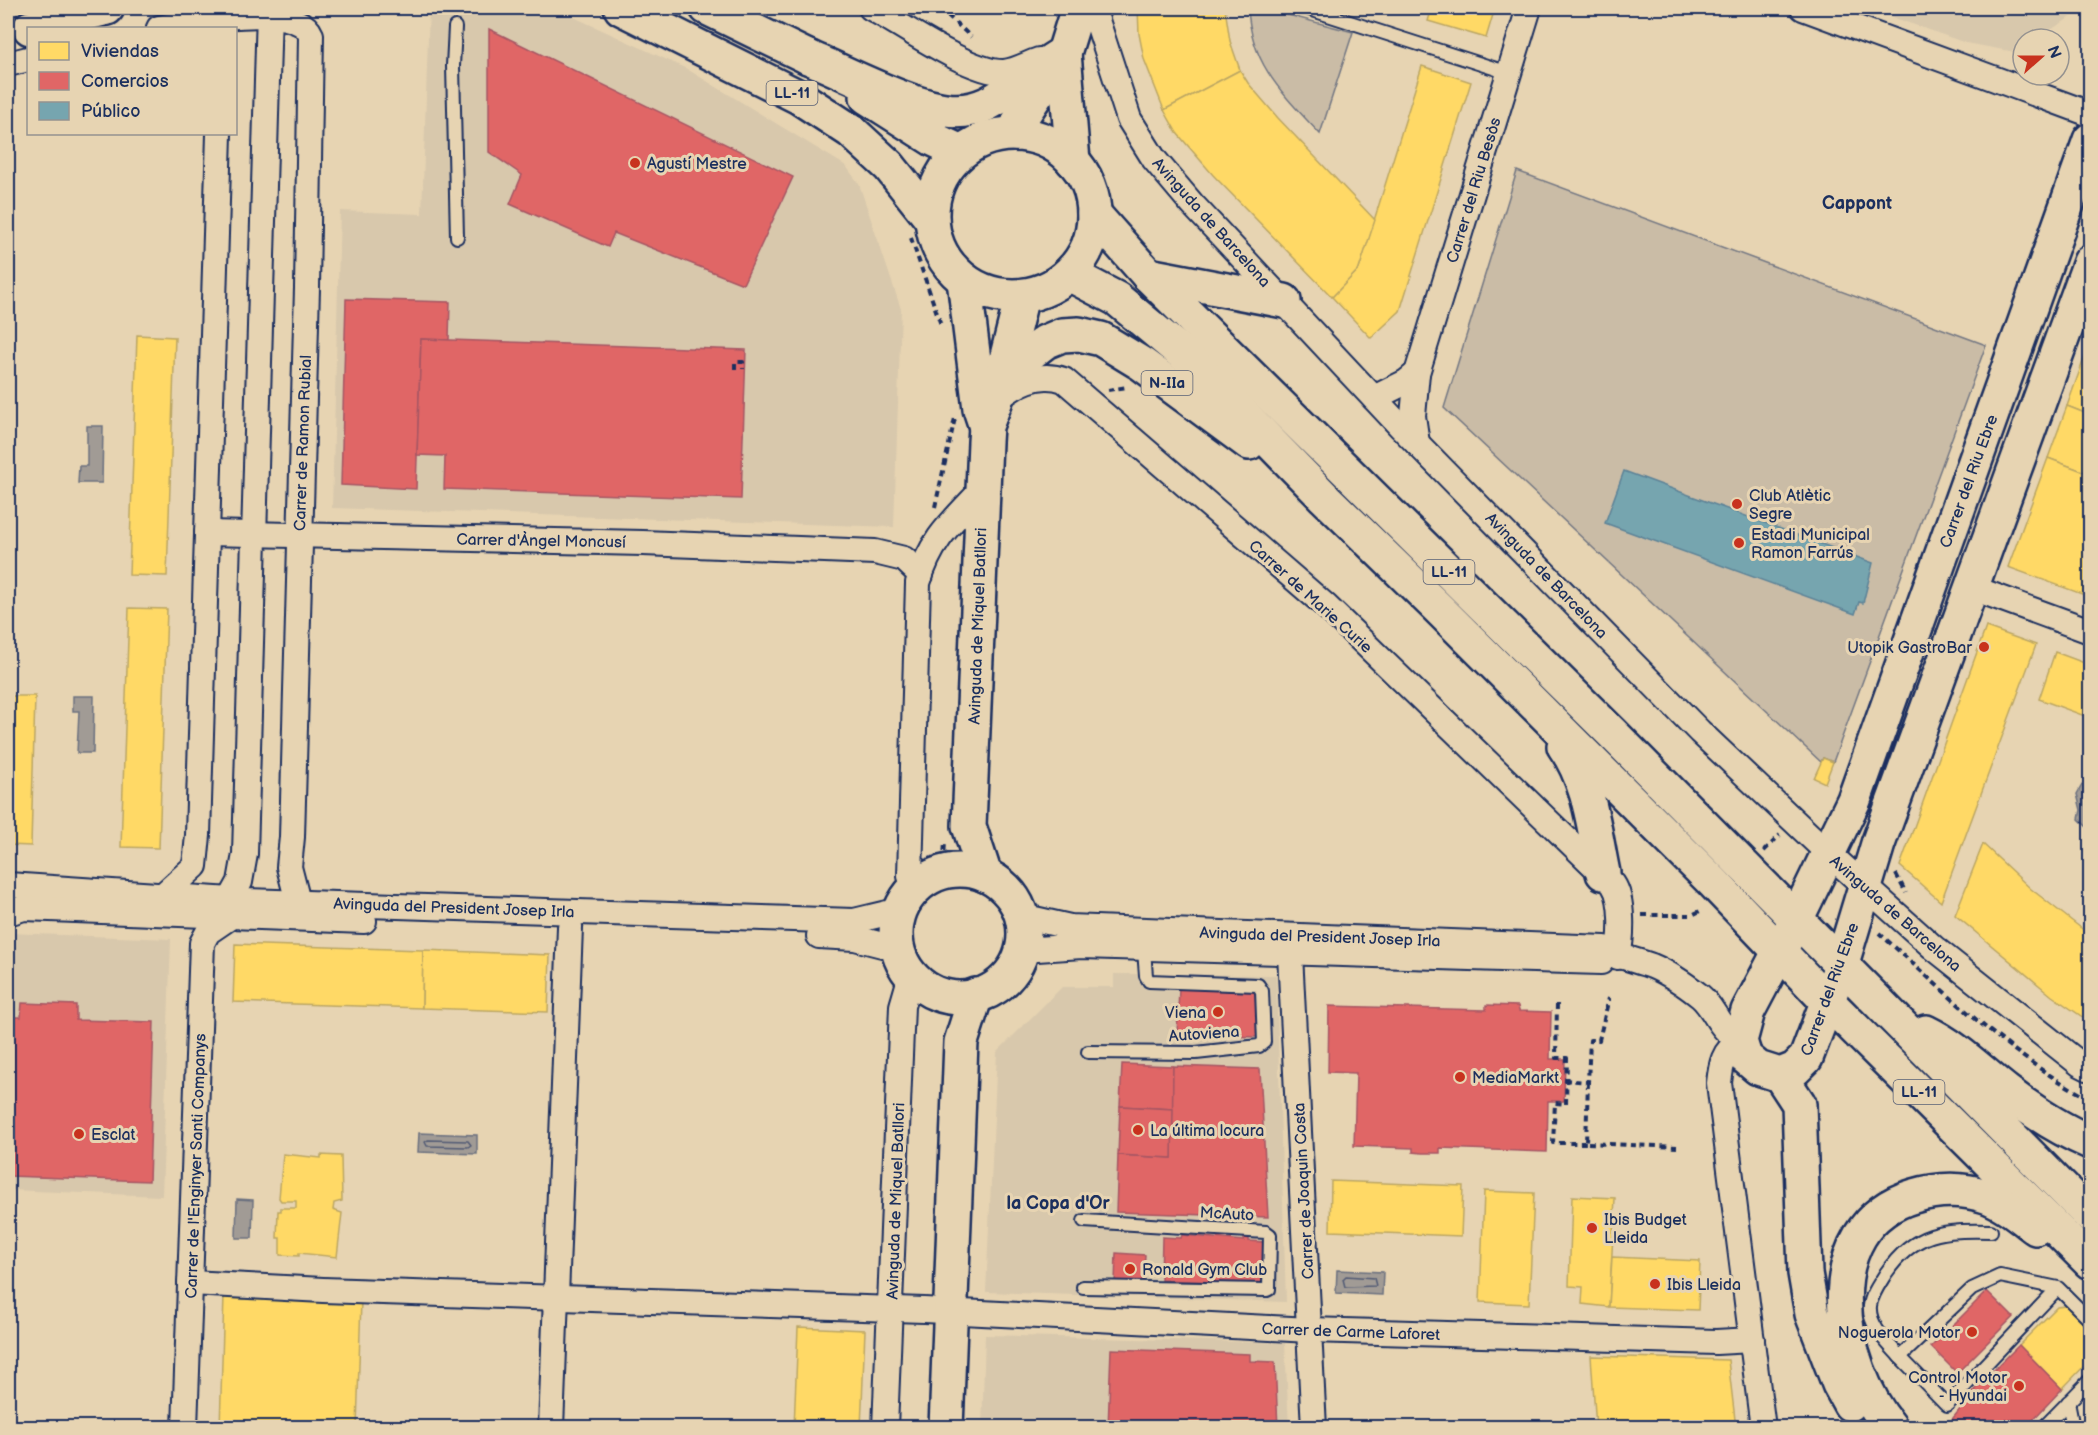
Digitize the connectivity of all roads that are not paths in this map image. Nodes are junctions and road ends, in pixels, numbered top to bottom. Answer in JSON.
{"nodes":[{"id":1,"x":107,"y":8,"type":"edge"},
{"id":2,"x":621,"y":8,"type":"edge"},
{"id":3,"x":707,"y":8,"type":"edge"},
{"id":4,"x":742,"y":8,"type":"edge"},
{"id":5,"x":871,"y":8,"type":"edge"},
{"id":6,"x":1078,"y":8,"type":"edge"},
{"id":7,"x":1093,"y":8,"type":"edge"},
{"id":8,"x":1306,"y":8,"type":"edge"},
{"id":9,"x":1529,"y":8,"type":"edge"},
{"id":10,"x":1803,"y":8,"type":"edge"},
{"id":11,"x":269,"y":10,"type":"junction"},
{"id":12,"x":222,"y":21,"type":"edge"},
{"id":13,"x":36,"y":27,"type":"edge"},
{"id":14,"x":168,"y":27,"type":"edge"},
{"id":15,"x":455,"y":27,"type":"dead end"},
{"id":16,"x":27,"y":29,"type":"edge"},
{"id":17,"x":8,"y":33,"type":"edge"},
{"id":18,"x":1064,"y":53,"type":"junction"},
{"id":19,"x":808,"y":57,"type":"junction"},
{"id":20,"x":27,"y":59,"type":"edge"},
{"id":21,"x":8,"y":64,"type":"edge"},
{"id":22,"x":1509,"y":74,"type":"junction"},
{"id":23,"x":2091,"y":114,"type":"edge"},
{"id":24,"x":1015,"y":134,"type":"junction"},
{"id":25,"x":219,"y":135,"type":"edge"},
{"id":26,"x":2091,"y":140,"type":"edge"},
{"id":27,"x":961,"y":152,"type":"junction"},
{"id":28,"x":1073,"y":161,"type":"junction"},
{"id":29,"x":1094,"y":214,"type":"junction"},
{"id":30,"x":932,"y":220,"type":"junction"},
{"id":31,"x":457,"y":237,"type":"dead end"},
{"id":32,"x":2091,"y":262,"type":"edge"},
{"id":33,"x":1069,"y":274,"type":"junction"},
{"id":34,"x":1148,"y":275,"type":"junction"},
{"id":35,"x":964,"y":280,"type":"junction"},
{"id":36,"x":1022,"y":296,"type":"junction"},
{"id":37,"x":1284,"y":301,"type":"junction"},
{"id":38,"x":1417,"y":373,"type":"junction"},
{"id":39,"x":1374,"y":398,"type":"junction"},
{"id":40,"x":994,"y":401,"type":"junction"},
{"id":41,"x":1418,"y":443,"type":"junction"},
{"id":42,"x":983,"y":489,"type":"junction"},
{"id":43,"x":1324,"y":497,"type":"junction"},
{"id":44,"x":207,"y":533,"type":"junction"},
{"id":45,"x":255,"y":534,"type":"junction"},
{"id":46,"x":299,"y":534,"type":"junction"},
{"id":47,"x":936,"y":539,"type":"junction"},
{"id":48,"x":875,"y":552,"type":"junction"},
{"id":49,"x":921,"y":575,"type":"junction"},
{"id":50,"x":1970,"y":587,"type":"junction"},
{"id":51,"x":2091,"y":630,"type":"edge"},
{"id":52,"x":1525,"y":694,"type":"junction"},
{"id":53,"x":1843,"y":821,"type":"junction"},
{"id":54,"x":969,"y":826,"type":"junction"},
{"id":55,"x":1878,"y":844,"type":"junction"},
{"id":56,"x":1827,"y":853,"type":"junction"},
{"id":57,"x":943,"y":872,"type":"junction"},
{"id":58,"x":1603,"y":873,"type":"junction"},
{"id":59,"x":985,"y":875,"type":"junction"},
{"id":60,"x":8,"y":885,"type":"edge"},
{"id":61,"x":1867,"y":886,"type":"junction"},
{"id":62,"x":162,"y":896,"type":"junction"},
{"id":63,"x":907,"y":899,"type":"junction"},
{"id":64,"x":298,"y":902,"type":"junction"},
{"id":65,"x":230,"y":909,"type":"junction"},
{"id":66,"x":8,"y":912,"type":"edge"},
{"id":67,"x":1021,"y":916,"type":"junction"},
{"id":68,"x":1796,"y":920,"type":"junction"},
{"id":69,"x":570,"y":927,"type":"junction"},
{"id":70,"x":1022,"y":950,"type":"junction"},
{"id":71,"x":1144,"y":950,"type":"junction"},
{"id":72,"x":1609,"y":952,"type":"junction"},
{"id":73,"x":1780,"y":952,"type":"junction"},
{"id":74,"x":1290,"y":954,"type":"junction"},
{"id":75,"x":904,"y":962,"type":"junction"},
{"id":76,"x":1842,"y":963,"type":"junction"},
{"id":77,"x":962,"y":996,"type":"junction"},
{"id":78,"x":1828,"y":1002,"type":"junction"},
{"id":79,"x":1897,"y":1020,"type":"junction"},
{"id":80,"x":1752,"y":1046,"type":"junction"},
{"id":81,"x":1088,"y":1052,"type":"dead end"},
{"id":82,"x":2091,"y":1069,"type":"edge"},
{"id":83,"x":2091,"y":1142,"type":"edge"},
{"id":84,"x":2091,"y":1216,"type":"edge"},
{"id":85,"x":1084,"y":1221,"type":"dead end"},
{"id":86,"x":1991,"y":1231,"type":"dead end"},
{"id":87,"x":2091,"y":1262,"type":"edge"},
{"id":88,"x":2091,"y":1269,"type":"edge"},
{"id":89,"x":190,"y":1282,"type":"junction"},
{"id":90,"x":1083,"y":1287,"type":"dead end"},
{"id":91,"x":2057,"y":1289,"type":"junction"},
{"id":92,"x":556,"y":1298,"type":"junction"},
{"id":93,"x":891,"y":1309,"type":"junction"},
{"id":94,"x":951,"y":1311,"type":"junction"},
{"id":95,"x":2091,"y":1320,"type":"edge"},
{"id":96,"x":1310,"y":1330,"type":"junction"},
{"id":97,"x":1752,"y":1340,"type":"junction"},
{"id":98,"x":1900,"y":1357,"type":"junction"},
{"id":99,"x":2091,"y":1380,"type":"edge"},
{"id":100,"x":2068,"y":1402,"type":"junction"},
{"id":101,"x":185,"y":1428,"type":"edge"},
{"id":102,"x":551,"y":1428,"type":"edge"},
{"id":103,"x":885,"y":1428,"type":"edge"},
{"id":104,"x":946,"y":1428,"type":"edge"},
{"id":105,"x":1314,"y":1428,"type":"edge"},
{"id":106,"x":1763,"y":1428,"type":"edge"},
{"id":107,"x":1866,"y":1428,"type":"edge"},
{"id":108,"x":1891,"y":1428,"type":"edge"},
{"id":109,"x":2043,"y":1428,"type":"edge"},
{"id":110,"x":2073,"y":1428,"type":"edge"}],
"edges":[{"from":1,"to":13,"type":"main road"},
{"from":2,"to":30,"type":"main road","number":"LL-11"},
{"from":3,"to":19,"type":"main road"},
{"from":4,"to":19,"type":"main road","number":"LL-11"},
{"from":5,"to":18,"type":"street"},
{"from":6,"to":18,"type":"main road"},
{"from":7,"to":37,"type":"street","name":"Avinguda de Barcelona"},
{"from":8,"to":22,"type":"lane"},
{"from":9,"to":22,"type":"street","name":"Carrer del Riu Besòs"},
{"from":10,"to":23,"type":"street"},
{"from":11,"to":12,"type":"street","name":"Carrer de Ramon Rubial"},
{"from":11,"to":45,"type":"street"},
{"from":11,"to":46,"type":"street","name":"Carrer de Ramon Rubial"},
{"from":12,"to":14,"type":"street","name":"Carrer de Ramon Rubial"},
{"from":15,"to":31,"type":"lane"},
{"from":16,"to":17,"type":"main road"},
{"from":18,"to":19,"type":"main road"},
{"from":18,"to":24,"type":"main road"},
{"from":18,"to":28,"type":"main road"},
{"from":19,"to":27,"type":"main road","number":"LL-11"},
{"from":20,"to":21,"type":"street"},
{"from":22,"to":38,"type":"street","name":"Carrer del Riu Besòs"},
{"from":24,"to":27,"type":"main road","number":"LL-11"},
{"from":24,"to":28,"type":"main road","number":"LL-11"},
{"from":25,"to":44,"type":"street"},
{"from":26,"to":53,"type":"main road","name":"Carrer del Riu Ebre"},
{"from":27,"to":30,"type":"main road","number":"LL-11"},
{"from":28,"to":29,"type":"main road","number":"LL-11"},
{"from":29,"to":33,"type":"main road","number":"LL-11"},
{"from":29,"to":34,"type":"main road","number":"LL-11"},
{"from":30,"to":35,"type":"main road","number":"LL-11"},
{"from":32,"to":50,"type":"main road","name":"Carrer del Riu Ebre"},
{"from":33,"to":36,"type":"main road","number":"LL-11"},
{"from":33,"to":43,"type":"main road","number":"LL-11"},
{"from":34,"to":37,"type":"main road"},
{"from":34,"to":68,"type":"main road","number":"LL-11"},
{"from":35,"to":36,"type":"main road","number":"LL-11"},
{"from":35,"to":40,"type":"main road","name":"Avinguda de Miquel Batllori"},
{"from":36,"to":40,"type":"main road","name":"Avinguda de Miquel Batllori"},
{"from":37,"to":39,"type":"street","name":"Avinguda de Barcelona"},
{"from":38,"to":39,"type":"street"},
{"from":38,"to":41,"type":"street","name":"Carrer del Riu Besòs"},
{"from":39,"to":41,"type":"street","name":"Avinguda de Barcelona"},
{"from":40,"to":42,"type":"main road","name":"Avinguda de Miquel Batllori"},
{"from":40,"to":43,"type":"main road","number":"N-IIa"},
{"from":40,"to":58,"type":"street","name":"Carrer de Marie Curie"},
{"from":41,"to":56,"type":"street","name":"Avinguda de Barcelona"},
{"from":42,"to":47,"type":"street"},
{"from":42,"to":54,"type":"main road","name":"Avinguda de Miquel Batllori"},
{"from":43,"to":52,"type":"main road","number":"LL-11"},
{"from":44,"to":45,"type":"street","name":"Carrer d'Àngel Moncusí"},
{"from":44,"to":62,"type":"street"},
{"from":45,"to":46,"type":"street","name":"Carrer d'Àngel Moncusí"},
{"from":45,"to":65,"type":"street"},
{"from":46,"to":48,"type":"street","name":"Carrer d'Àngel Moncusí"},
{"from":46,"to":64,"type":"street","name":"Carrer de Ramon Rubial"},
{"from":47,"to":48,"type":"street","name":"Carrer d'Àngel Moncusí"},
{"from":47,"to":49,"type":"street"},
{"from":48,"to":49,"type":"street","name":"Carrer d'Àngel Moncusí"},
{"from":49,"to":63,"type":"street"},
{"from":50,"to":51,"type":"street"},
{"from":50,"to":55,"type":"main road","name":"Carrer del Riu Ebre"},
{"from":52,"to":58,"type":"main road"},
{"from":52,"to":73,"type":"main road","number":"LL-11"},
{"from":53,"to":55,"type":"main road"},
{"from":53,"to":56,"type":"main road","name":"Carrer del Riu Ebre"},
{"from":54,"to":57,"type":"main road","name":"Avinguda de Miquel Batllori"},
{"from":54,"to":59,"type":"main road","name":"Avinguda de Miquel Batllori"},
{"from":55,"to":61,"type":"main road","name":"Carrer del Riu Ebre"},
{"from":56,"to":61,"type":"street","name":"Avinguda de Barcelona"},
{"from":56,"to":68,"type":"main road","name":"Carrer del Riu Ebre"},
{"from":57,"to":59,"type":"main road"},
{"from":57,"to":63,"type":"main road"},
{"from":58,"to":72,"type":"street","name":"Carrer de Marie Curie"},
{"from":59,"to":67,"type":"main road"},
{"from":60,"to":62,"type":"street","name":"Avinguda del President Josep Irla"},
{"from":61,"to":76,"type":"main road","name":"Carrer del Riu Ebre"},
{"from":61,"to":82,"type":"street","name":"Avinguda de Barcelona"},
{"from":62,"to":65,"type":"street","name":"Avinguda del President Josep Irla"},
{"from":63,"to":64,"type":"street","name":"Avinguda del President Josep Irla"},
{"from":63,"to":75,"type":"main road"},
{"from":64,"to":65,"type":"street","name":"Avinguda del President Josep Irla"},
{"from":65,"to":66,"type":"street","name":"Avinguda del President Josep Irla"},
{"from":65,"to":69,"type":"street","name":"Avinguda del President Josep Irla"},
{"from":65,"to":89,"type":"street","name":"Carrer de l'Enginyer Santi Companys"},
{"from":67,"to":70,"type":"main road"},
{"from":67,"to":72,"type":"street","name":"Avinguda del President Josep Irla"},
{"from":68,"to":73,"type":"main road","name":"Carrer del Riu Ebre"},
{"from":68,"to":76,"type":"main road","number":"LL-11"},
{"from":69,"to":75,"type":"street","name":"Avinguda del President Josep Irla"},
{"from":69,"to":92,"type":"street"},
{"from":70,"to":71,"type":"street","name":"Avinguda del President Josep Irla"},
{"from":70,"to":77,"type":"main road"},
{"from":71,"to":74,"type":"street","name":"Avinguda del President Josep Irla"},
{"from":71,"to":81,"type":"lane","name":"Autoviena"},
{"from":72,"to":74,"type":"street","name":"Avinguda del President Josep Irla"},
{"from":72,"to":80,"type":"street","name":"Avinguda del President Josep Irla"},
{"from":73,"to":78,"type":"main road","number":"LL-11"},
{"from":73,"to":80,"type":"main road","name":"Carrer del Riu Ebre"},
{"from":74,"to":96,"type":"street","name":"Carrer de Joaquin Costa"},
{"from":75,"to":77,"type":"main road"},
{"from":75,"to":93,"type":"street","name":"Avinguda de Miquel Batllori"},
{"from":76,"to":78,"type":"main road","name":"Carrer del Riu Ebre"},
{"from":76,"to":79,"type":"main road","number":"LL-11"},
{"from":77,"to":94,"type":"main road"},
{"from":78,"to":80,"type":"main road","name":"Carrer del Riu Ebre"},
{"from":78,"to":87,"type":"main road","number":"LL-11"},
{"from":79,"to":83,"type":"main road"},
{"from":79,"to":84,"type":"main road","number":"LL-11"},
{"from":80,"to":97,"type":"street"},
{"from":80,"to":107,"type":"main road"},
{"from":85,"to":90,"type":"lane","name":"McAuto"},
{"from":86,"to":98,"type":"lane"},
{"from":88,"to":108,"type":"main road"},
{"from":89,"to":92,"type":"street","name":"Carrer de Carme Laforet"},
{"from":89,"to":101,"type":"street","name":"Carrer de l'Enginyer Santi Companys"},
{"from":91,"to":95,"type":"lane"},
{"from":91,"to":98,"type":"lane"},
{"from":91,"to":98,"type":"lane"},
{"from":92,"to":93,"type":"street","name":"Carrer de Carme Laforet"},
{"from":92,"to":102,"type":"street"},
{"from":93,"to":94,"type":"street","name":"Carrer de Carme Laforet"},
{"from":93,"to":103,"type":"street","name":"Avinguda de Miquel Batllori"},
{"from":94,"to":96,"type":"street","name":"Carrer de Carme Laforet"},
{"from":94,"to":104,"type":"main road"},
{"from":96,"to":97,"type":"street","name":"Carrer de Carme Laforet"},
{"from":96,"to":105,"type":"street","name":"Carrer de Joaquin Costa"},
{"from":97,"to":106,"type":"street"},
{"from":99,"to":100,"type":"lane"},
{"from":100,"to":109,"type":"lane"},
{"from":100,"to":110,"type":"lane"}]}
